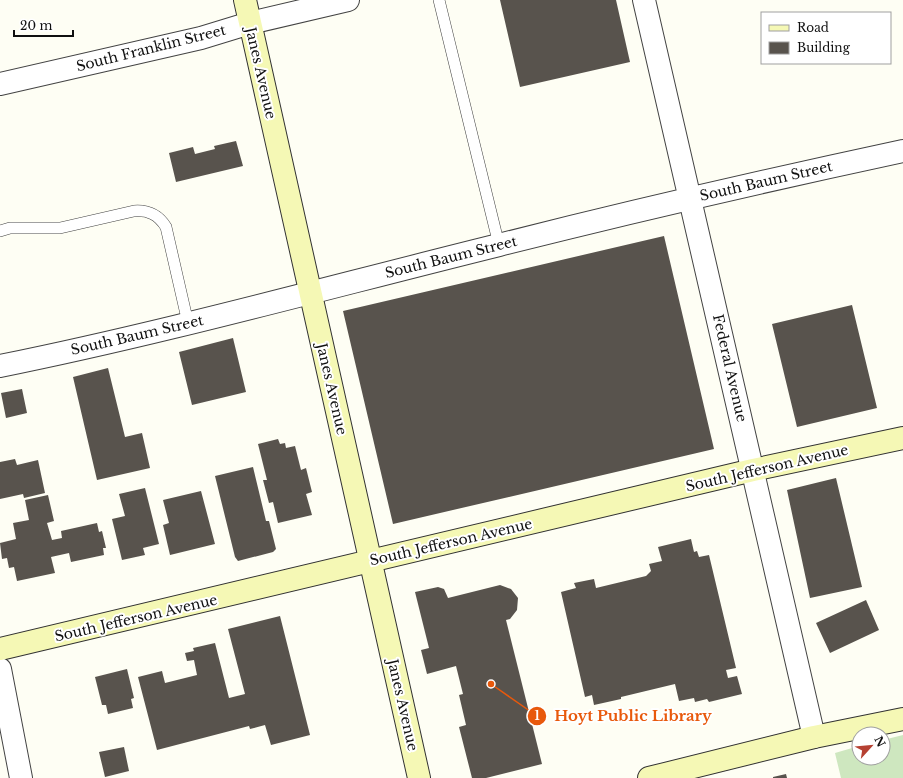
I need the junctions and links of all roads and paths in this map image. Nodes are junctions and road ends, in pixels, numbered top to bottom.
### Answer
1 (245, 0) edge
2 (348, 0) edge
3 (439, 0) edge
4 (644, 0) edge
5 (250, 23) junction
6 (0, 84) edge
7 (903, 151) edge
8 (690, 199) junction
9 (0, 231) edge
10 (499, 245) junction
11 (311, 294) junction
12 (188, 323) junction
13 (0, 366) edge
14 (903, 438) edge
15 (753, 470) junction
16 (371, 561) junction
17 (0, 649) edge
18 (0, 669) edge
19 (903, 719) edge
20 (814, 737) junction
21 (21, 778) edge
22 (419, 778) edge
23 (649, 778) edge

1 - 5 street, Janes Avenue
2 - 5 street, South Franklin Street
3 - 10 lane
4 - 8 street, Federal Avenue
5 - 6 street, South Franklin Street
5 - 11 street, Janes Avenue
7 - 8 street, South Baum Street
8 - 10 street, South Baum Street
8 - 15 street, Federal Avenue
9 - 12 lane
10 - 11 street, South Baum Street
11 - 12 street, South Baum Street
11 - 16 street, Janes Avenue
12 - 13 street, South Baum Street
14 - 15 street, South Jefferson Avenue
15 - 16 street, South Jefferson Avenue
15 - 20 street, Federal Avenue
16 - 17 street, South Jefferson Avenue
16 - 22 street, Janes Avenue
18 - 21 street
19 - 20 street
20 - 23 street

